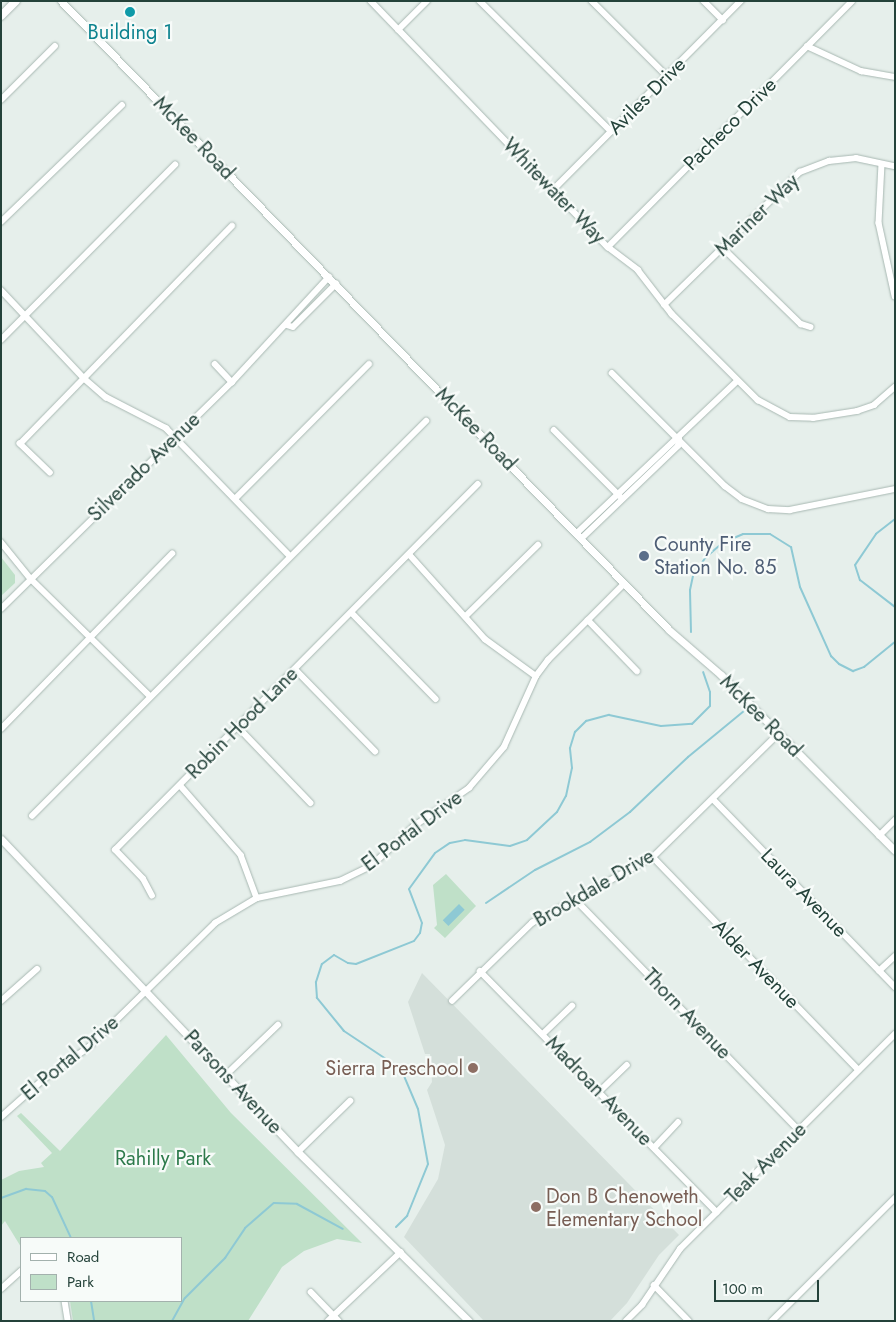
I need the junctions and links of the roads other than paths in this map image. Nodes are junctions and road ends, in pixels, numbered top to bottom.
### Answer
1 (16, 1) edge
2 (62, 1) edge
3 (371, 1) edge
4 (427, 1) edge
5 (480, 1) edge
6 (592, 1) edge
7 (704, 1) edge
8 (741, 1) edge
9 (852, 1) edge
10 (1, 16) edge
11 (723, 20) junction
12 (398, 30) junction
13 (55, 46) dead end
14 (808, 46) junction
15 (667, 76) junction
16 (895, 77) edge
17 (1, 100) edge
18 (122, 105) dead end
19 (611, 131) junction
20 (882, 164) junction
21 (175, 166) dead end
22 (895, 166) edge
23 (553, 190) junction
24 (1, 222) edge
25 (232, 226) dead end
26 (608, 247) junction
27 (723, 248) junction
28 (329, 277) junction
29 (336, 284) junction
30 (1, 290) edge
31 (895, 296) edge
32 (664, 305) junction
33 (26, 315) junction
34 (288, 326) junction
35 (811, 327) dead end
36 (1, 340) edge
37 (215, 364) dead end
38 (369, 364) dead end
39 (612, 373) dead end
40 (84, 379) junction
41 (738, 380) junction
42 (232, 382) junction
43 (895, 387) edge
44 (426, 421) dead end
45 (554, 430) dead end
46 (174, 436) junction
47 (679, 439) junction
48 (50, 473) dead end
49 (478, 484) dead end
50 (895, 489) edge
51 (617, 494) junction
52 (235, 499) junction
53 (623, 499) junction
54 (579, 537) junction
55 (1, 542) edge
56 (538, 545) dead end
57 (172, 554) dead end
58 (410, 554) junction
59 (290, 556) junction
60 (31, 579) junction
61 (624, 584) junction
62 (1, 609) edge
63 (352, 613) junction
64 (466, 616) junction
65 (588, 620) junction
66 (91, 640) junction
67 (295, 669) junction
68 (637, 670) dead end
69 (536, 676) junction
70 (150, 696) junction
71 (436, 699) dead end
72 (238, 727) junction
73 (1, 729) edge
74 (779, 733) junction
75 (375, 751) dead end
76 (180, 785) junction
77 (713, 799) junction
78 (311, 803) dead end
79 (32, 816) dead end
80 (895, 820) edge
81 (879, 836) junction
82 (1, 839) edge
83 (895, 852) edge
84 (653, 857) junction
85 (152, 896) dead end
86 (257, 898) junction
87 (574, 898) junction
88 (895, 956) edge
89 (36, 969) dead end
90 (480, 971) junction
91 (879, 971) junction
92 (895, 987) edge
93 (147, 989) junction
94 (1, 1001) edge
95 (452, 1001) dead end
96 (572, 1006) dead end
97 (278, 1025) dead end
98 (544, 1033) junction
99 (895, 1034) edge
100 (626, 1065) dead end
101 (859, 1070) junction
102 (226, 1075) junction
103 (600, 1092) junction
104 (350, 1101) dead end
105 (1, 1117) edge
106 (678, 1122) dead end
107 (799, 1130) junction
108 (654, 1148) junction
109 (298, 1152) junction
110 (895, 1198) edge
111 (717, 1212) junction
112 (401, 1252) junction
113 (20, 1272) edge
114 (654, 1285) junction
115 (1, 1289) edge
116 (311, 1292) dead end
117 (65, 1302) edge
118 (334, 1315) junction
119 (68, 1321) edge
120 (328, 1321) edge
121 (339, 1321) edge
122 (469, 1321) edge
123 (626, 1321) edge
124 (689, 1321) edge
125 (772, 1321) edge

1 - 10 main road
2 - 28 street, McKee Road
3 - 12 street, Whitewater Way
4 - 12 street
5 - 19 street
6 - 15 street
7 - 11 street
8 - 11 street, Aviles Drive
9 - 14 street, Pacheco Drive
11 - 15 street, Aviles Drive
12 - 23 street, Whitewater Way
13 - 17 street
14 - 16 street
14 - 26 street, Pacheco Drive
15 - 19 street, Aviles Drive
18 - 24 street
19 - 23 street, Aviles Drive
20 - 22 street, Mariner Way
20 - 27 street, Mariner Way
20 - 31 street
21 - 33 street
23 - 26 street, Whitewater Way
25 - 40 street
26 - 32 street, Whitewater Way
27 - 32 street, Mariner Way
27 - 35 street
28 - 29 street, McKee Road
28 - 34 street, Silverado Avenue
29 - 34 street, Silverado Avenue
29 - 54 street, McKee Road
30 - 33 street
32 - 41 street, Whitewater Way
33 - 36 street
33 - 40 street
34 - 42 street, Silverado Avenue
37 - 42 street
38 - 52 street
39 - 47 street
40 - 46 street
40 - 48 street
41 - 43 street, Whitewater Way
41 - 47 street
42 - 46 street, Silverado Avenue
44 - 59 street
45 - 51 street
46 - 52 street
46 - 60 street, Silverado Avenue
47 - 50 street
47 - 51 street
47 - 53 street
49 - 58 street, Robin Hood Lane
51 - 53 street
51 - 54 street
52 - 59 street
53 - 54 street
54 - 61 street, McKee Road
55 - 60 street
56 - 64 street
57 - 66 street
58 - 63 street, Robin Hood Lane
58 - 64 street
59 - 70 street
60 - 62 street, Silverado Avenue
60 - 66 street
61 - 65 street, El Portal Drive
61 - 74 street, McKee Road
63 - 67 street, Robin Hood Lane
63 - 71 street
64 - 69 street
65 - 68 street
65 - 69 street, El Portal Drive
66 - 70 street
66 - 73 street
67 - 72 street, Robin Hood Lane
67 - 75 street
69 - 86 street, El Portal Drive
70 - 79 street
72 - 76 street, Robin Hood Lane
72 - 78 street
74 - 77 street, Brookdale Drive
74 - 81 street, McKee Road
76 - 85 street, Robin Hood Lane
76 - 86 street
77 - 84 street, Brookdale Drive
77 - 91 street, Laura Avenue
80 - 81 street
81 - 83 street, McKee Road
82 - 93 street, Parsons Avenue
84 - 87 street, Brookdale Drive
84 - 101 street, Alder Avenue
86 - 93 street, El Portal Drive
87 - 90 street, Brookdale Drive
87 - 107 street, Thorn Avenue
88 - 91 street
89 - 94 street
90 - 95 street, Brookdale Drive
90 - 98 street, Madroan Avenue
91 - 92 street, Laura Avenue
93 - 102 street, Parsons Avenue
93 - 105 street, El Portal Drive
96 - 98 street
97 - 102 street
98 - 103 street, Madroan Avenue
99 - 101 street, Teak Avenue
100 - 103 street
101 - 107 street, Teak Avenue
102 - 109 street, Parsons Avenue
103 - 108 street, Madroan Avenue
104 - 109 street
106 - 108 street
107 - 111 street, Teak Avenue
108 - 111 street, Madroan Avenue
109 - 112 street, Parsons Avenue
110 - 125 street
111 - 114 street, Teak Avenue
112 - 118 street
112 - 122 street, Parsons Avenue
113 - 115 street
114 - 123 street, Teak Avenue
114 - 124 street
116 - 118 street
117 - 119 street
118 - 120 street
118 - 121 street

